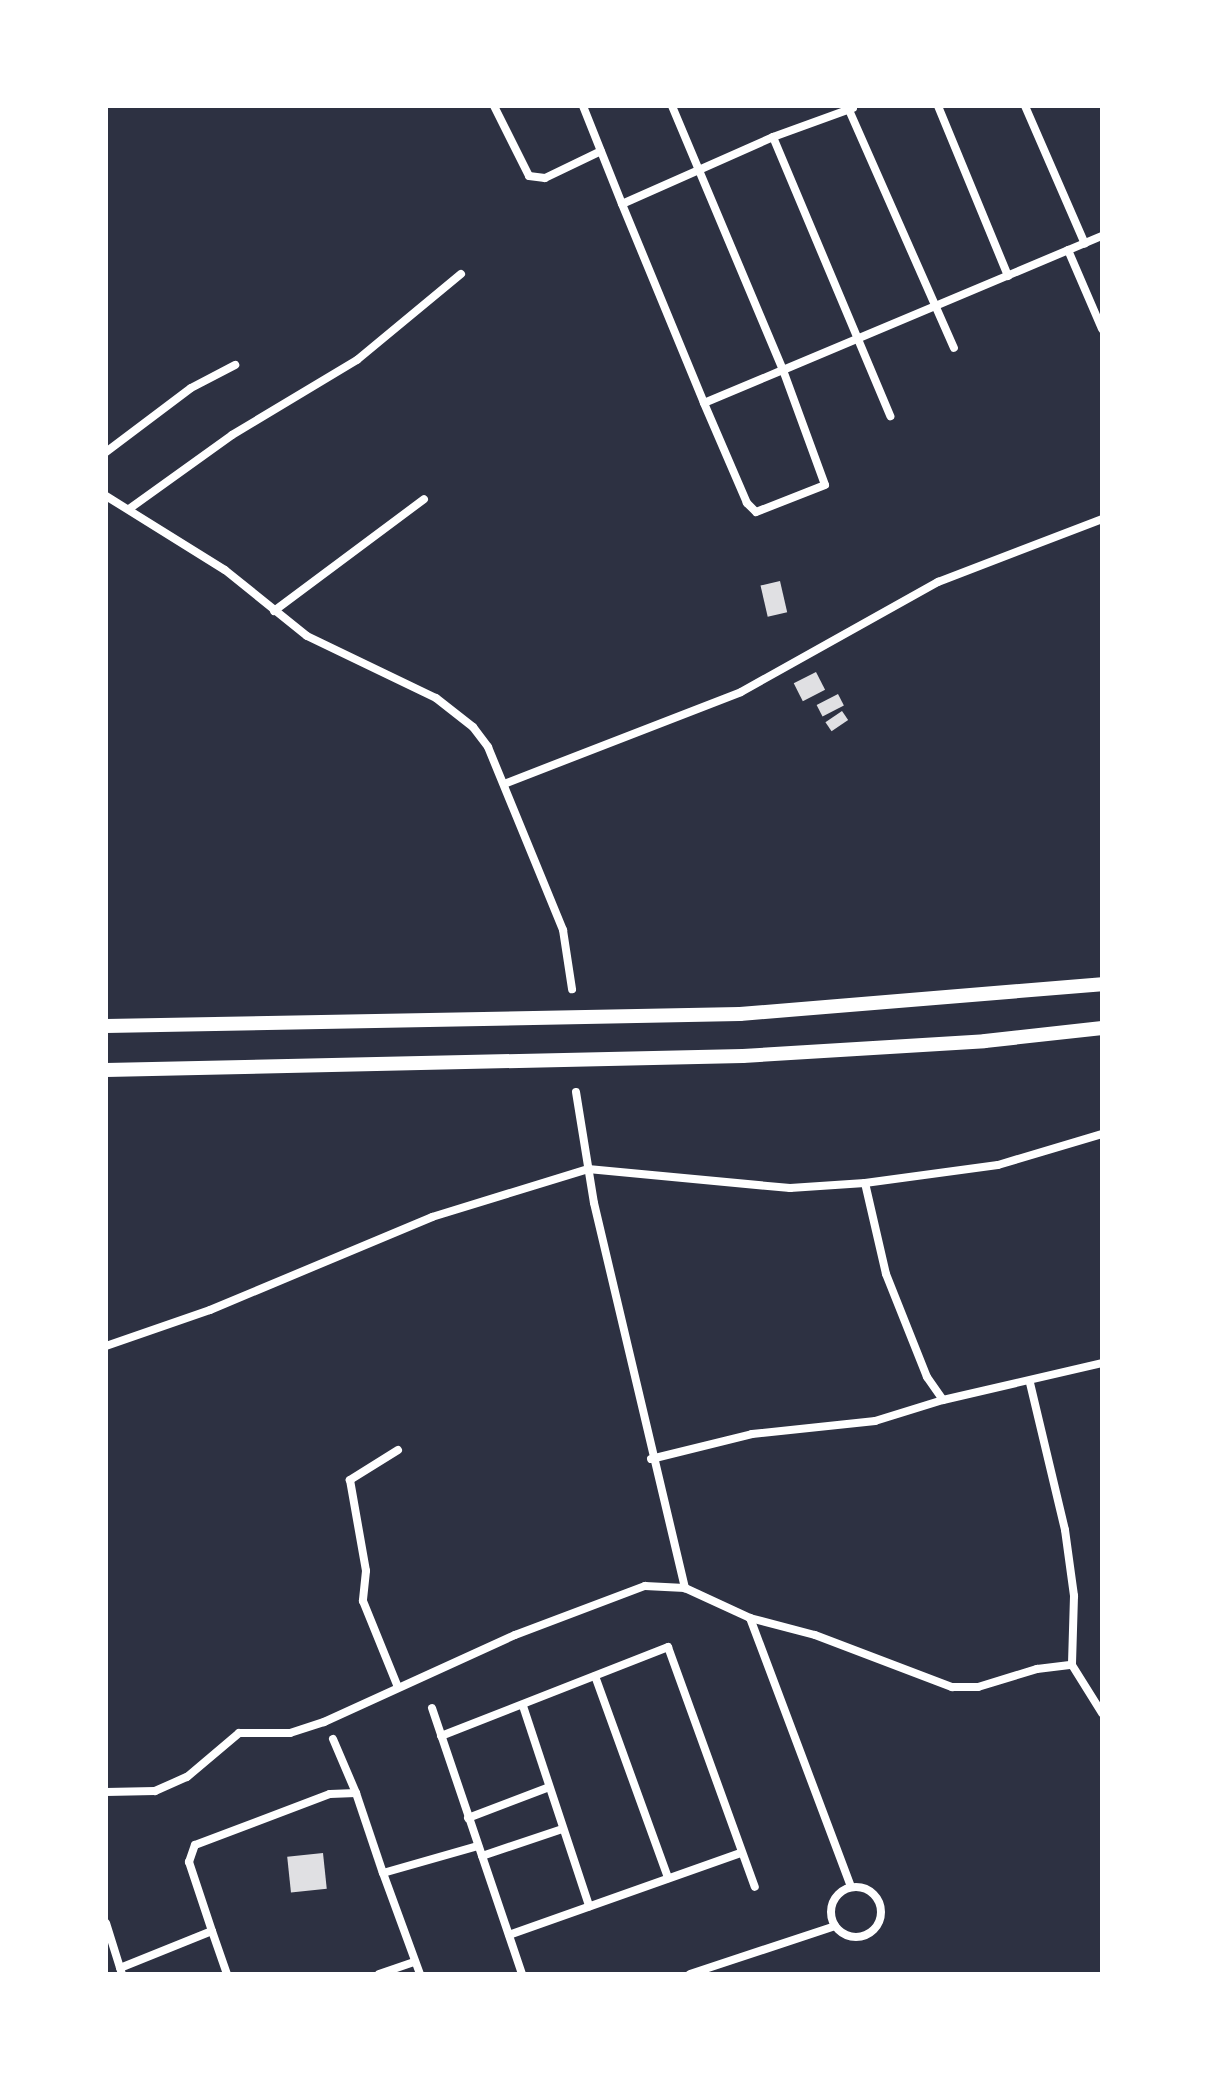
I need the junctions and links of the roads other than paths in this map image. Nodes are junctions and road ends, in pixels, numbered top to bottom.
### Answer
1 (494, 106) edge
2 (583, 106) edge
3 (672, 106) edge
4 (938, 106) edge
5 (1025, 106) edge
6 (853, 108) edge
7 (773, 137) junction
8 (601, 151) junction
9 (698, 171) junction
10 (622, 204) junction
11 (1102, 236) edge
12 (1085, 244) junction
13 (1068, 250) junction
14 (461, 274) dead end
15 (1008, 276) junction
16 (934, 307) junction
17 (1102, 329) edge
18 (859, 339) junction
19 (954, 348) dead end
20 (235, 365) dead end
21 (783, 370) junction
22 (704, 403) junction
23 (890, 416) dead end
24 (106, 452) edge
25 (106, 496) edge
26 (424, 499) dead end
27 (129, 509) junction
28 (1102, 519) edge
29 (274, 611) junction
30 (504, 784) junction
31 (1102, 984) edge
32 (572, 989) dead end
33 (106, 1026) edge
34 (1102, 1028) edge
35 (106, 1070) edge
36 (576, 1092) dead end
37 (1102, 1134) edge
38 (588, 1169) junction
39 (865, 1183) junction
40 (106, 1346) edge
41 (1102, 1363) edge
42 (1030, 1383) junction
43 (943, 1400) junction
44 (398, 1450) dead end
45 (651, 1459) junction
46 (685, 1588) junction
47 (750, 1618) junction
48 (1072, 1665) junction
49 (595, 1676) junction
50 (398, 1687) junction
51 (523, 1706) junction
52 (432, 1708) dead end
53 (1102, 1713) edge
54 (441, 1736) junction
55 (333, 1739) dead end
56 (547, 1788) junction
57 (106, 1792) edge
58 (356, 1793) junction
59 (468, 1818) junction
60 (562, 1829) junction
61 (478, 1846) junction
62 (741, 1853) junction
63 (482, 1856) junction
64 (383, 1873) junction
65 (668, 1878) junction
66 (755, 1887) dead end
67 (851, 1887) junction
68 (589, 1906) junction
69 (106, 1923) edge
70 (835, 1926) junction
71 (212, 1931) junction
72 (509, 1935) junction
73 (414, 1962) junction
74 (121, 1971) edge
75 (227, 1974) edge
76 (379, 1974) edge
77 (420, 1974) edge
78 (522, 1974) edge
79 (690, 1974) edge

1 - 8 street
2 - 8 street
3 - 9 street
4 - 15 street
5 - 12 street
6 - 7 street
6 - 16 street
7 - 9 street
7 - 18 street
8 - 10 street
9 - 10 street
9 - 21 street
10 - 22 street
11 - 12 street
12 - 13 street
13 - 15 street
13 - 17 street
14 - 27 street
15 - 16 street
16 - 18 street
16 - 19 street
18 - 21 street
18 - 23 street
20 - 24 street
21 - 22 street
21 - 22 street
25 - 27 street
26 - 29 street
27 - 29 street
28 - 30 street
29 - 30 street
30 - 32 street
31 - 33 highway
34 - 35 highway
36 - 38 street
37 - 39 street
38 - 39 street
38 - 40 street
38 - 45 street
39 - 43 street
41 - 42 street
42 - 43 street
42 - 48 street
43 - 45 street
44 - 50 street
45 - 46 street
46 - 47 street
46 - 50 street
47 - 48 street
47 - 67 street
48 - 53 street
49 - 51 street
49 - 62 street
49 - 65 street
50 - 57 street
51 - 54 street
51 - 56 street
52 - 54 street
54 - 59 street
55 - 58 street
56 - 59 street
56 - 60 street
58 - 64 street
58 - 71 street
59 - 61 street
60 - 63 street
60 - 68 street
61 - 63 street
61 - 64 street
62 - 65 street
62 - 66 street
63 - 72 street
64 - 73 street
65 - 68 street
67 - 70 street
67 - 70 street
68 - 72 street
69 - 74 street
70 - 79 street
71 - 74 street
71 - 75 street
72 - 78 street
73 - 76 street
73 - 77 street

